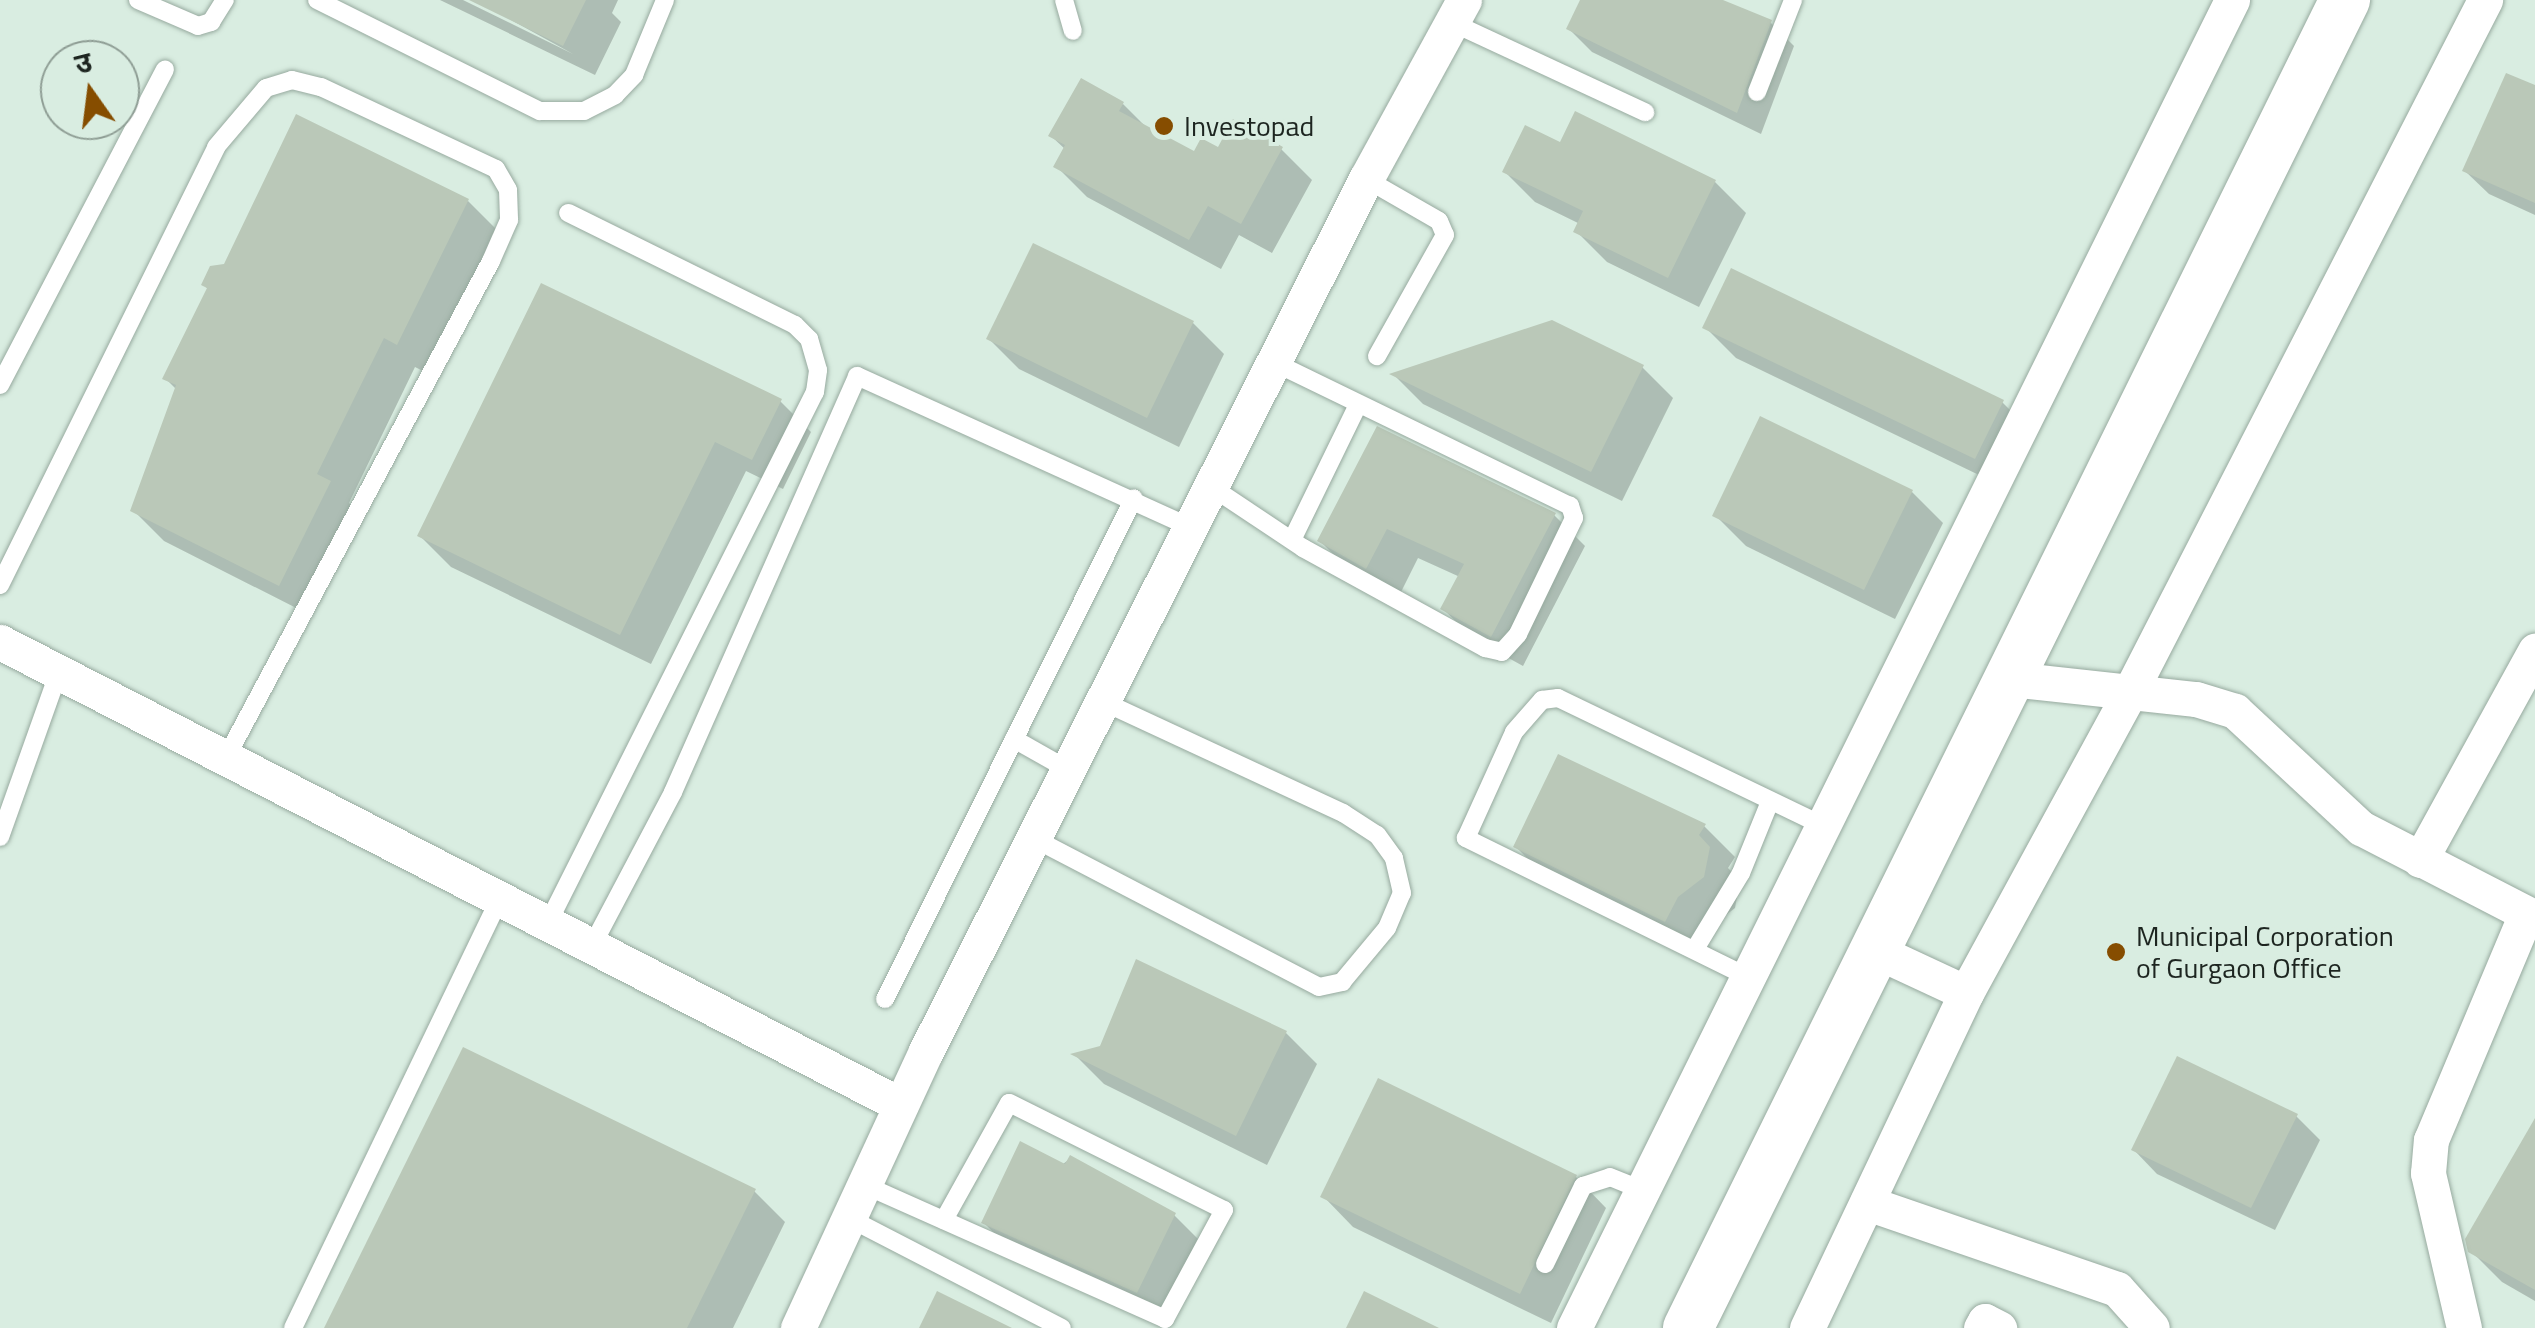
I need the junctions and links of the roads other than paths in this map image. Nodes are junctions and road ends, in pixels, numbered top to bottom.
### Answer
1 (138, 0) edge
2 (225, 0) edge
3 (317, 0) edge
4 (665, 0) edge
5 (1064, 0) edge
6 (1794, 0) edge
7 (2232, 0) edge
8 (2345, 0) edge
9 (2485, 0) edge
10 (1459, 12) edge
11 (1073, 31) dead end
12 (165, 70) dead end
13 (1757, 92) dead end
14 (1646, 112) dead end
15 (1366, 178) junction
16 (568, 212) dead end
17 (1376, 356) dead end
18 (1273, 362) junction
19 (0, 385) edge
20 (1357, 407) junction
21 (1210, 486) junction
22 (1134, 498) junction
23 (1190, 526) junction
24 (1292, 540) junction
25 (0, 585) edge
26 (0, 642) edge
27 (2535, 651) edge
28 (59, 671) junction
29 (2012, 679) junction
30 (2130, 692) junction
31 (1102, 701) junction
32 (1014, 740) junction
33 (228, 754) junction
34 (1067, 769) junction
35 (1769, 804) junction
36 (1827, 828) junction
37 (0, 837) edge
38 (1033, 838) junction
39 (2420, 860) junction
40 (501, 896) junction
41 (2530, 916) edge
42 (550, 921) junction
43 (593, 944) junction
44 (1695, 948) junction
45 (1876, 952) junction
46 (1750, 978) junction
47 (1966, 994) junction
48 (886, 998) dead end
49 (899, 1104) junction
50 (860, 1183) junction
51 (1643, 1190) junction
52 (1867, 1203) junction
53 (844, 1216) junction
54 (944, 1220) junction
55 (1545, 1264) dead end
56 (293, 1328) edge
57 (798, 1328) edge
58 (1062, 1328) edge
59 (1574, 1328) edge
60 (1688, 1328) edge
61 (1806, 1328) edge
62 (1981, 1328) edge
63 (1999, 1328) edge
64 (2152, 1328) edge
65 (2464, 1328) edge

1 - 2 lane
3 - 4 lane
5 - 11 lane
6 - 13 lane
7 - 36 street
8 - 29 street
9 - 30 street
10 - 14 lane
10 - 15 street
12 - 19 lane
15 - 17 lane
15 - 18 street
16 - 42 lane
18 - 20 lane
18 - 21 street
20 - 24 lane
20 - 24 lane
21 - 23 street
21 - 24 lane
22 - 23 lane
22 - 32 lane
22 - 43 lane
23 - 31 street
25 - 33 lane
26 - 28 street
27 - 39 street
28 - 33 street
28 - 37 lane
29 - 30 street
29 - 45 street
30 - 39 street
30 - 47 street
31 - 34 street
31 - 38 lane
32 - 34 lane
32 - 48 lane
33 - 40 street
34 - 38 street
35 - 36 lane
35 - 44 lane
35 - 44 lane
36 - 46 street
38 - 49 street
39 - 41 street
40 - 42 street
40 - 56 lane
41 - 65 street
42 - 43 street
43 - 49 street
44 - 46 lane
45 - 47 street
45 - 60 street
46 - 51 street
47 - 52 street
49 - 50 street
50 - 53 street
50 - 54 lane
51 - 55 lane
51 - 59 street
52 - 61 street
52 - 64 street
53 - 57 street
53 - 58 lane
54 - 54 lane
62 - 63 street

